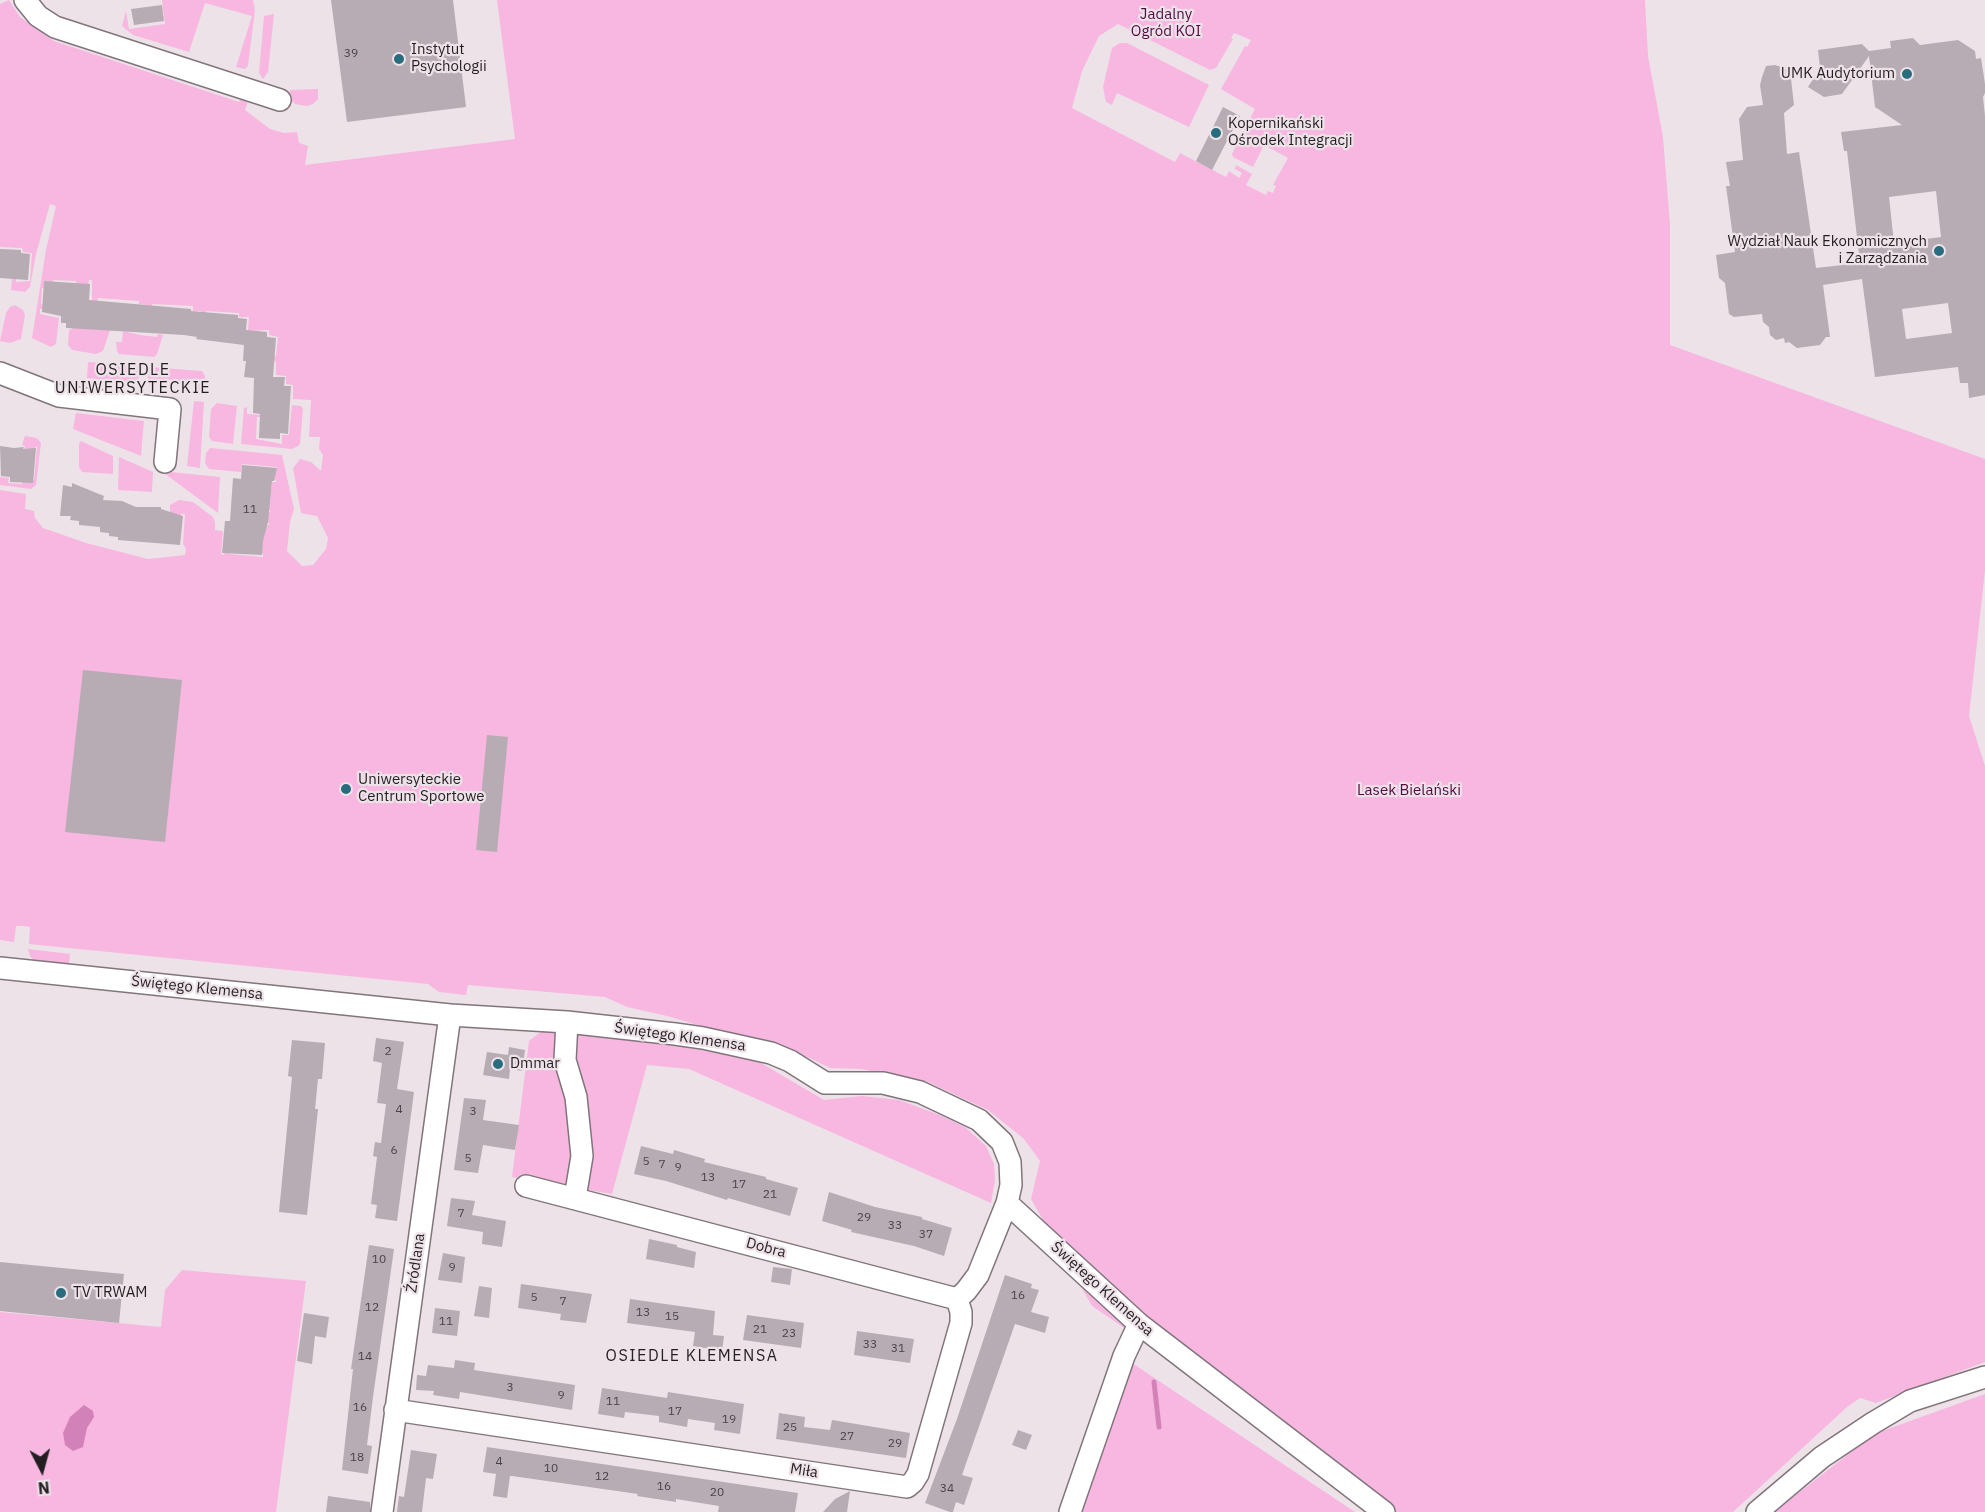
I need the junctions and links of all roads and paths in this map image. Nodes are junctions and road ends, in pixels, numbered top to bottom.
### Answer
1 (25, 0) edge
2 (280, 100) dead end
3 (0, 373) edge
4 (165, 462) dead end
5 (0, 968) edge
6 (450, 1015) junction
7 (567, 1023) junction
8 (526, 1186) dead end
9 (575, 1198) junction
10 (1007, 1203) junction
11 (957, 1299) junction
12 (1138, 1324) junction
13 (1985, 1377) edge
14 (396, 1410) junction
15 (382, 1512) edge
16 (1070, 1512) edge
17 (1384, 1512) edge
18 (1757, 1512) edge

1 - 2 street
3 - 4 street
5 - 6 street, Świętego Klemensa
6 - 7 street, Świętego Klemensa
6 - 14 street, Źródlana
7 - 9 street
7 - 10 street, Świętego Klemensa
8 - 9 street, Dobra
9 - 11 street, Dobra
10 - 11 street
10 - 12 street, Świętego Klemensa
11 - 14 street, Miła
12 - 16 street
12 - 17 street, Świętego Klemensa
13 - 18 street
14 - 15 street, Źródlana

